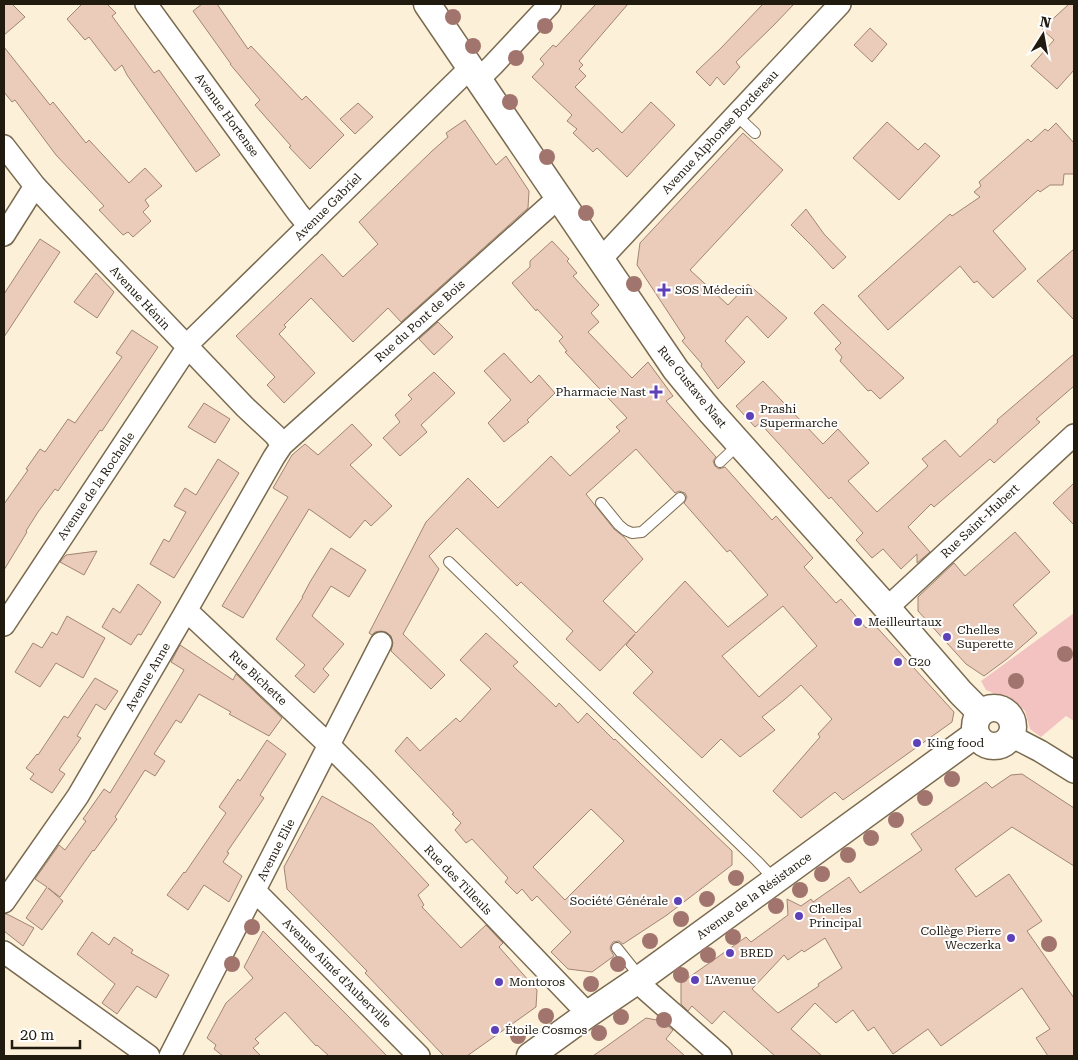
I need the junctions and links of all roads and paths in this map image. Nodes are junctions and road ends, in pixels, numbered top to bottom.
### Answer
1 (146, 4) edge
2 (427, 4) edge
3 (550, 4) edge
4 (840, 4) edge
5 (474, 74) junction
6 (736, 115) junction
7 (755, 133) dead end
8 (4, 146) edge
9 (35, 186) junction
10 (558, 198) junction
11 (309, 226) junction
12 (4, 235) edge
13 (601, 259) junction
14 (188, 347) junction
15 (1074, 435) edge
16 (740, 444) junction
17 (282, 445) junction
18 (720, 462) dead end
19 (680, 498) dead end
20 (601, 503) dead end
21 (449, 562) dead end
22 (887, 608) junction
23 (187, 610) junction
24 (4, 625) edge
25 (381, 643) dead end
26 (979, 723) junction
27 (1011, 736) joint
28 (329, 745) junction
29 (1074, 772) edge
30 (775, 880) junction
31 (255, 891) junction
32 (4, 902) edge
33 (617, 948) dead end
34 (4, 952) edge
35 (639, 979) junction
36 (588, 1014) junction
37 (149, 1056) edge
38 (170, 1056) edge
39 (419, 1056) edge
40 (530, 1056) edge
41 (721, 1056) edge

1 - 11 street, Avenue Hortense
2 - 5 street, Rue Gustave Nast
3 - 5 street, Avenue Gabriel
4 - 6 street, Avenue Alphonse Bordereau
5 - 10 street, Rue Gustave Nast
5 - 11 street, Avenue Gabriel
6 - 7 lane
6 - 13 street, Avenue Alphonse Bordereau
8 - 9 street, Avenue Hénin
9 - 12 street
9 - 14 street, Avenue Hénin
10 - 13 street, Rue Gustave Nast
10 - 17 street, Rue du Pont de Bois
11 - 14 street, Avenue Gabriel
13 - 16 street, Rue Gustave Nast
14 - 17 street, Avenue Hénin
14 - 24 street, Avenue de la Rochelle
15 - 22 street, Rue Saint-Hubert
16 - 18 lane
16 - 22 street, Rue Gustave Nast
17 - 23 street, Avenue Anne
19 - 20 lane
21 - 30 lane
22 - 26 street, Rue Gustave Nast
23 - 28 street, Rue Bichette
23 - 32 street, Avenue Anne
25 - 28 street, Avenue Elie
26 - 27 street, Rue Gustave Nast
26 - 30 street, Avenue de la Résistance
27 - 29 street
28 - 31 street, Avenue Elie
28 - 36 street, Rue des Tilleuls
30 - 35 street, Avenue de la Résistance
31 - 38 street, Avenue Elie
31 - 39 street, Avenue Aimé d'Auberville
33 - 35 lane
34 - 37 street
35 - 36 street, Avenue de la Résistance
35 - 41 street
36 - 40 street, Avenue de la Résistance

